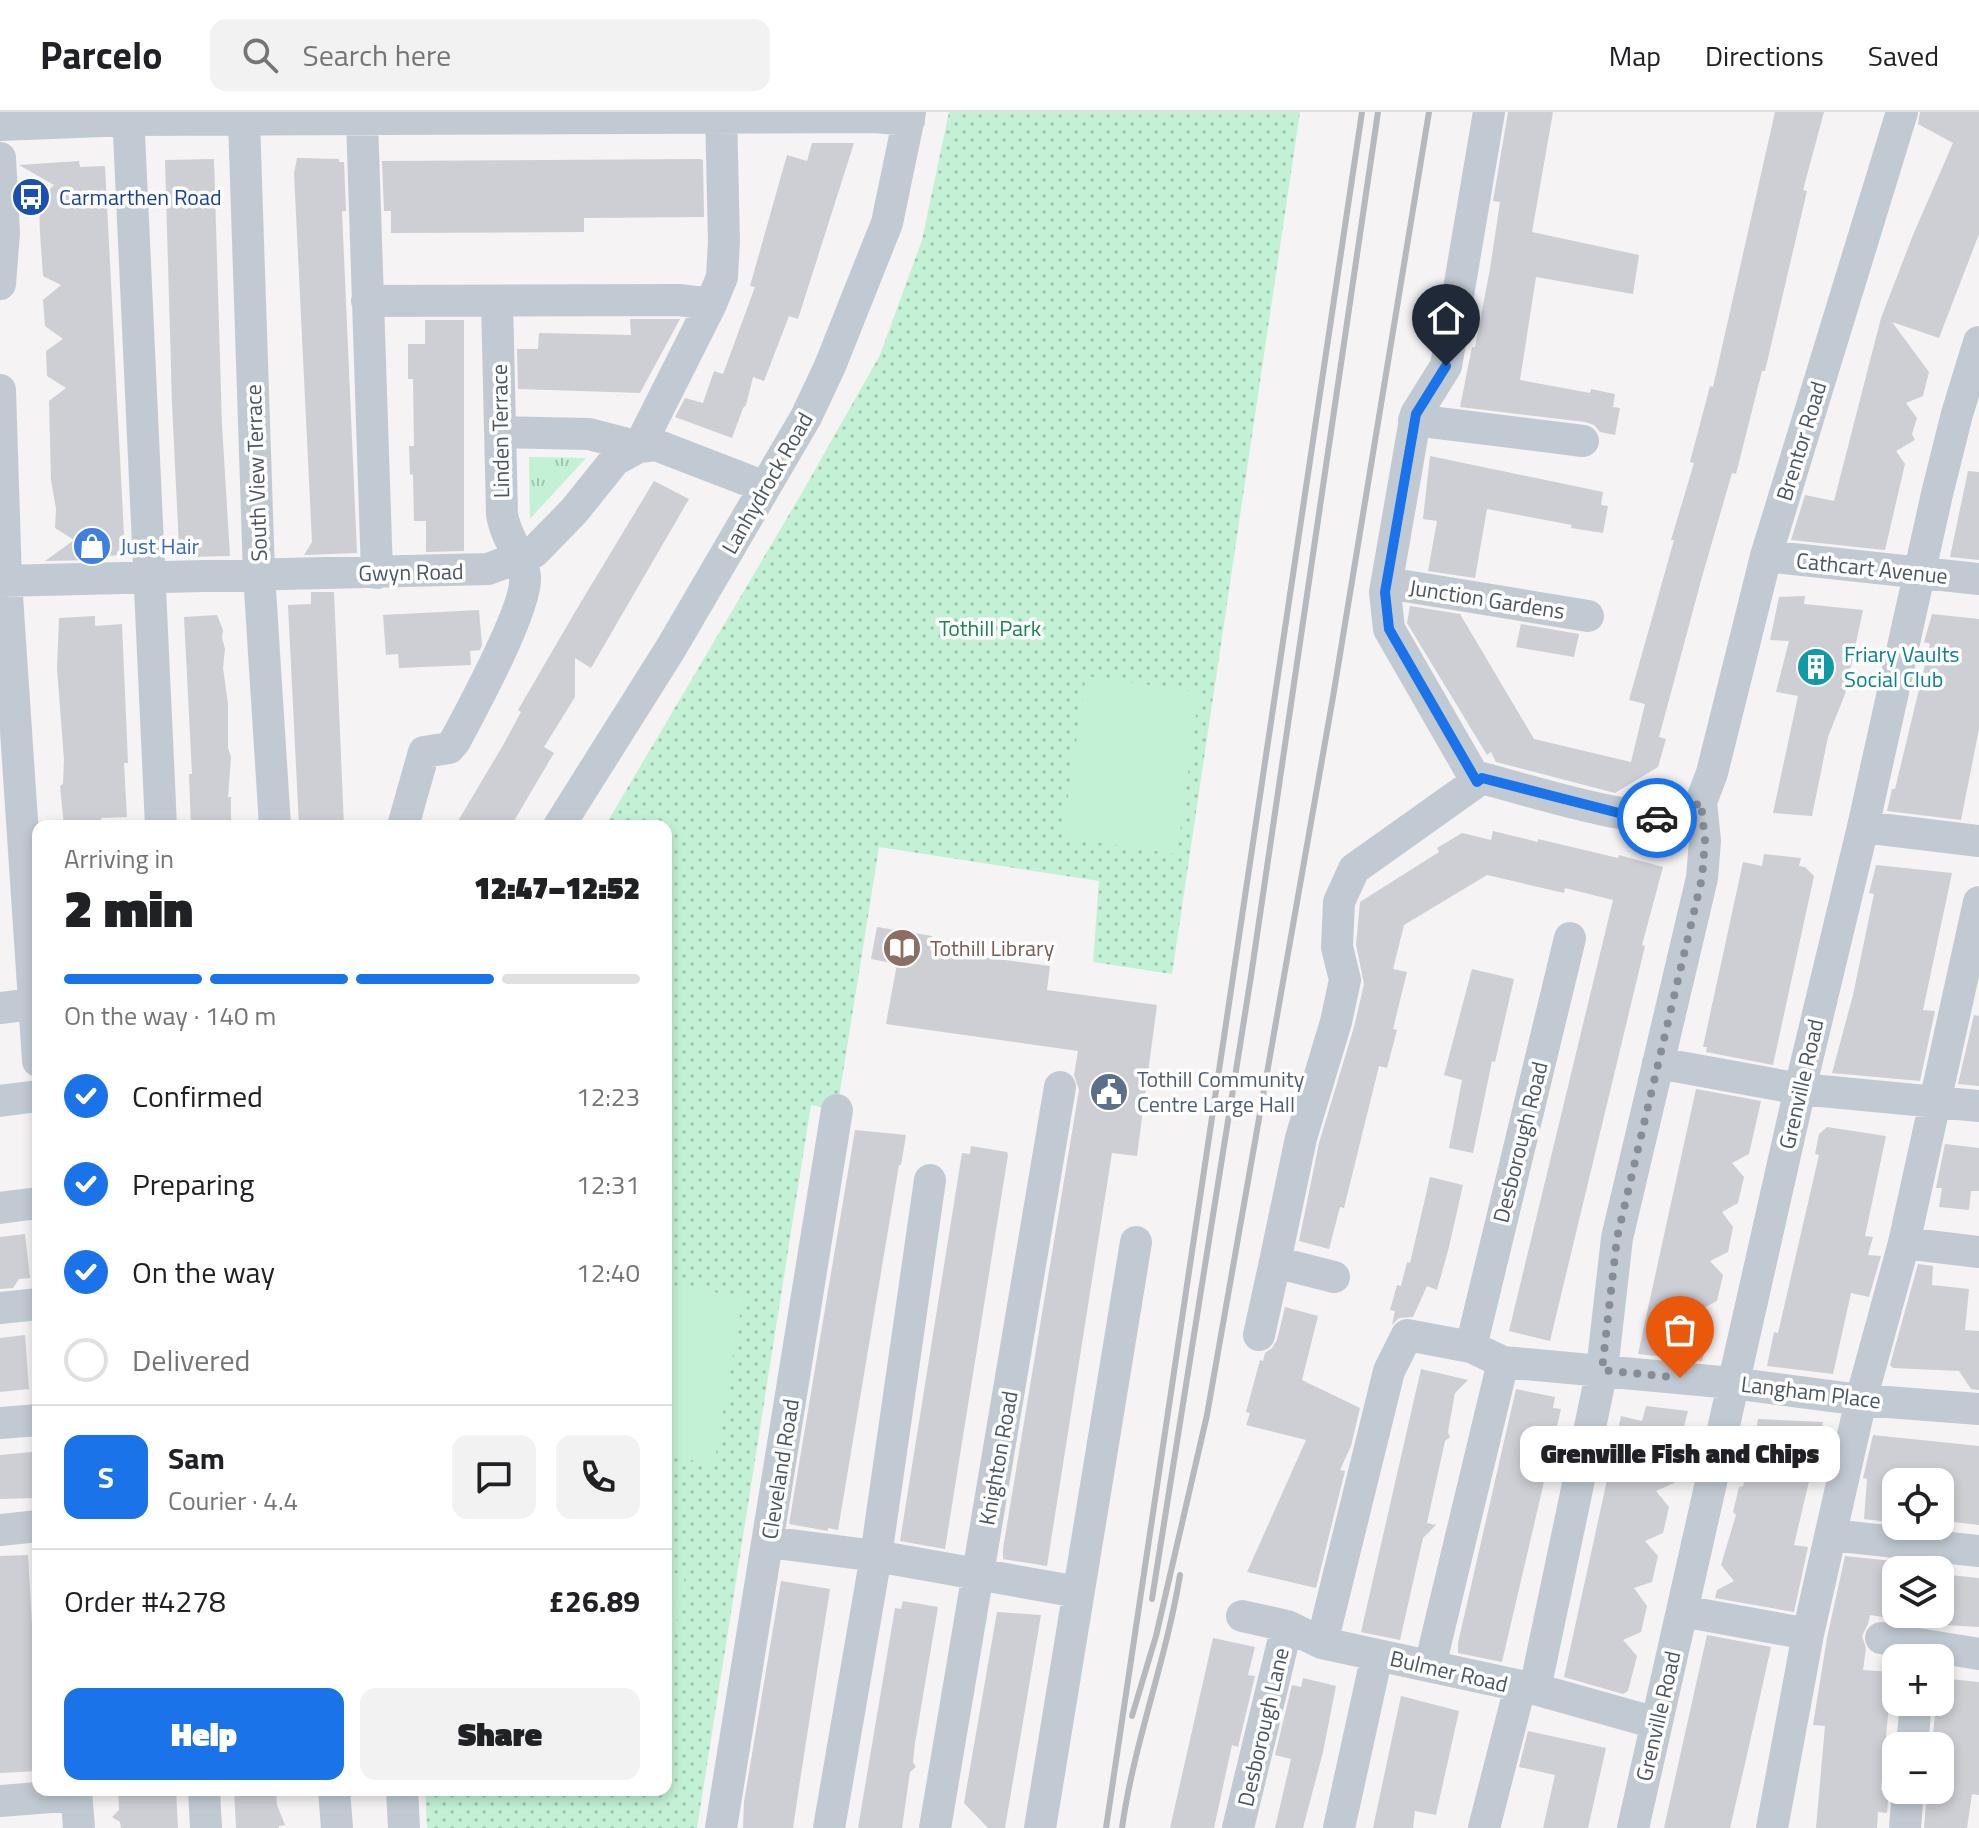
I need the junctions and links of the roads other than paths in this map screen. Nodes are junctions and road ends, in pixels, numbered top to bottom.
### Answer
1 (1489, 112) edge
2 (1902, 112) edge
3 (721, 115) edge
4 (128, 116) edge
5 (909, 116) edge
6 (244, 120) junction
7 (362, 120) junction
8 (0, 125) edge
9 (0, 158) edge
10 (0, 284) edge
11 (367, 301) junction
12 (497, 301) junction
13 (711, 304) junction
14 (1979, 342) edge
15 (0, 390) edge
16 (1414, 420) junction
17 (500, 432) junction
18 (1583, 441) dead end
19 (639, 447) junction
20 (765, 487) junction
21 (1766, 556) junction
22 (518, 558) junction
23 (377, 573) junction
24 (1920, 573) junction
25 (259, 574) junction
26 (148, 578) junction
27 (1979, 579) edge
28 (3, 581) edge
29 (1387, 583) junction
30 (1588, 616) dead end
31 (1477, 782) junction
32 (1706, 788) junction
33 (11, 795) edge
34 (161, 820) edge
35 (275, 820) edge
36 (405, 820) edge
37 (563, 820) edge
38 (1863, 827) junction
39 (1979, 841) edge
40 (13, 894) edge
41 (1979, 902) edge
42 (1570, 938) dead end
43 (1971, 978) edge
44 (32, 998) edge
45 (32, 1004) edge
46 (0, 1008) edge
47 (1658, 1063) junction
48 (1060, 1087) dead end
49 (1800, 1089) junction
50 (32, 1097) edge
51 (0, 1101) edge
52 (1934, 1102) junction
53 (1979, 1106) edge
54 (837, 1110) dead end
55 (930, 1180) dead end
56 (32, 1204) edge
57 (0, 1208) edge
58 (1136, 1242) dead end
59 (1904, 1243) junction
60 (1979, 1252) edge
61 (1275, 1262) junction
62 (1334, 1277) dead end
63 (32, 1305) edge
64 (0, 1308) edge
65 (1259, 1335) dead end
66 (1471, 1347) junction
67 (1503, 1362) junction
68 (1602, 1370) junction
69 (1732, 1383) junction
70 (1861, 1400) junction
71 (1979, 1409) edge
72 (32, 1420) edge
73 (0, 1423) edge
74 (32, 1527) edge
75 (0, 1530) edge
76 (1831, 1535) junction
77 (768, 1542) junction
78 (1979, 1551) edge
79 (876, 1556) junction
80 (978, 1574) junction
81 (1078, 1592) junction
82 (1682, 1611) junction
83 (1242, 1616) dead end
84 (1287, 1626) junction
85 (1808, 1634) junction
86 (1881, 1638) dead end
87 (1322, 1643) junction
88 (1898, 1644) edge
89 (1954, 1653) edge
90 (1979, 1654) edge
91 (1377, 1655) junction
92 (1430, 1666) junction
93 (1527, 1688) junction
94 (1656, 1723) junction
95 (42, 1796) edge
96 (76, 1796) edge
97 (204, 1796) edge
98 (334, 1796) edge
99 (402, 1796) edge
100 (0, 1801) edge
101 (1907, 1804) edge
102 (79, 1828) edge
103 (206, 1828) edge
104 (337, 1828) edge
105 (404, 1828) edge
106 (721, 1828) edge
107 (829, 1828) edge
108 (935, 1828) edge
109 (1040, 1828) edge
110 (1238, 1828) edge
111 (1339, 1828) edge
112 (1484, 1828) edge
113 (1633, 1828) edge
114 (1772, 1828) edge
115 (1905, 1828) edge

1 - 16 street, Junction Gardens
2 - 21 street, Brentor Road
3 - 5 street
3 - 7 street
3 - 13 street
4 - 6 street
4 - 8 street
4 - 26 street
5 - 20 street, Lanhydrock Road
6 - 7 street
6 - 25 street, South View Terrace
7 - 11 street
9 - 10 street
11 - 12 street
11 - 23 street
12 - 13 street
12 - 17 street, Linden Terrace
13 - 19 street
14 - 24 street, Grenville Road
15 - 28 street
16 - 18 street
16 - 29 street, Junction Gardens
17 - 19 street
17 - 22 street, Linden Terrace
19 - 20 street
19 - 22 street, Gwyn Road
20 - 37 street, Lanhydrock Road
21 - 24 street, Cathcart Avenue
21 - 32 street, Brentor Road
22 - 23 street, Gwyn Road
22 - 36 street, Linden Terrace
23 - 25 street, Gwyn Road
24 - 27 street, Cathcart Avenue
24 - 38 street, Grenville Road
25 - 26 street, Gwyn Road
25 - 35 street, South View Terrace
26 - 28 street, Gwyn Road
26 - 34 street
28 - 33 street
29 - 30 street, Junction Gardens
29 - 31 street, Junction Gardens
31 - 32 street
31 - 61 street
32 - 47 street, Brentor Road
33 - 40 street
38 - 39 street
38 - 49 street, Grenville Road
40 - 44 street
41 - 43 street
42 - 66 street, Desborough Road
43 - 52 street
45 - 46 street
47 - 49 street
47 - 68 street, Brentor Road
48 - 80 street, Knighton Road
49 - 52 street
49 - 69 street, Grenville Road
50 - 51 street
52 - 53 street
52 - 59 street
54 - 77 street, Cleveland Road
55 - 79 street
56 - 57 street
58 - 81 street
59 - 60 street
59 - 70 street
61 - 62 street
61 - 65 street
63 - 64 street
66 - 67 street, Langham Place
66 - 87 street, Langham Place
67 - 68 street, Langham Place
67 - 92 street
68 - 69 street, Langham Place
68 - 93 street, Brentor Road
69 - 70 street, Langham Place
69 - 82 street, Grenville Road
70 - 71 street, Langham Place
70 - 76 street
72 - 73 street
74 - 75 street
76 - 78 street
76 - 85 street
77 - 79 street
77 - 106 street, Cleveland Road
79 - 80 street
79 - 107 street
80 - 81 street
80 - 108 street, Knighton Road
81 - 109 street
82 - 85 street
82 - 94 street, Grenville Road
83 - 84 street, Bulmer Road
84 - 87 street, Bulmer Road
84 - 110 street, Desborough Lane
85 - 114 street
86 - 88 street
87 - 91 street, Bulmer Road
89 - 90 street
91 - 92 street, Bulmer Road
91 - 111 street
92 - 93 street, Bulmer Road
93 - 94 street, Bulmer Road
93 - 112 street, Brentor Road
94 - 113 street, Grenville Road
95 - 100 street
96 - 102 street
97 - 103 street
98 - 104 street
99 - 105 street
101 - 115 street

